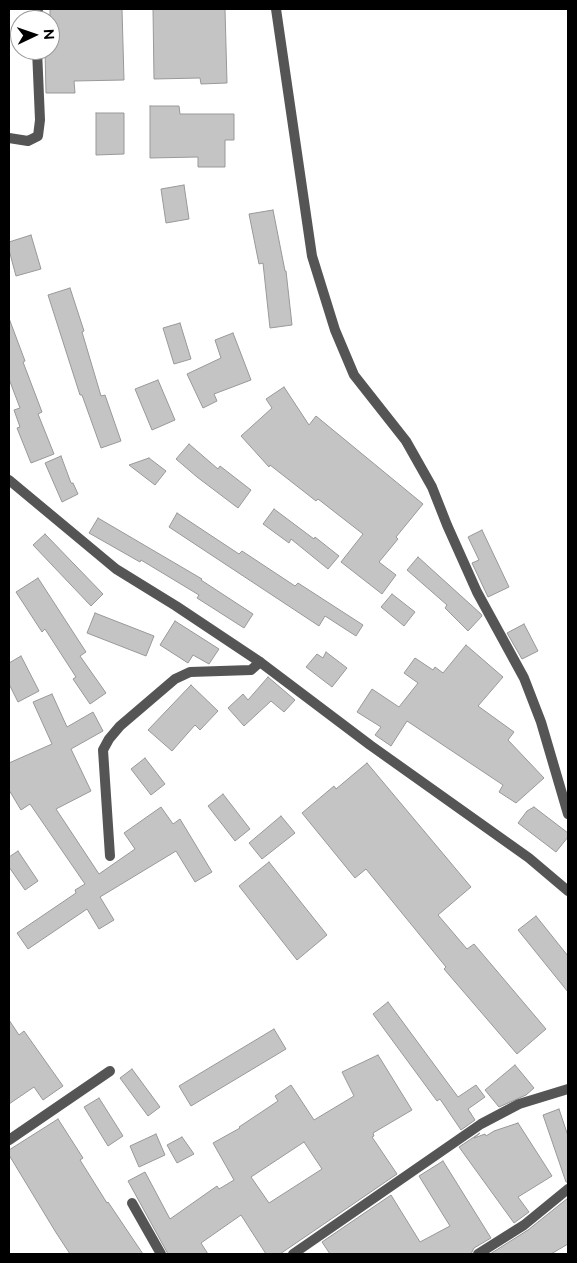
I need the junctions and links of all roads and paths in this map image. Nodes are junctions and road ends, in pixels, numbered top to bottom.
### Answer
1 (276, 9) edge
2 (37, 60) edge
3 (9, 138) edge
4 (9, 480) edge
5 (260, 662) junction
6 (568, 814) edge
7 (110, 856) dead end
8 (568, 892) edge
9 (110, 1071) dead end
10 (568, 1089) edge
11 (9, 1140) edge
12 (568, 1189) edge
13 (132, 1203) dead end
14 (161, 1254) edge
15 (293, 1254) edge
16 (478, 1254) edge

1 - 6 street
2 - 3 street
4 - 5 street
5 - 7 street
5 - 8 street
9 - 11 street
10 - 15 street
12 - 16 street
13 - 14 street

